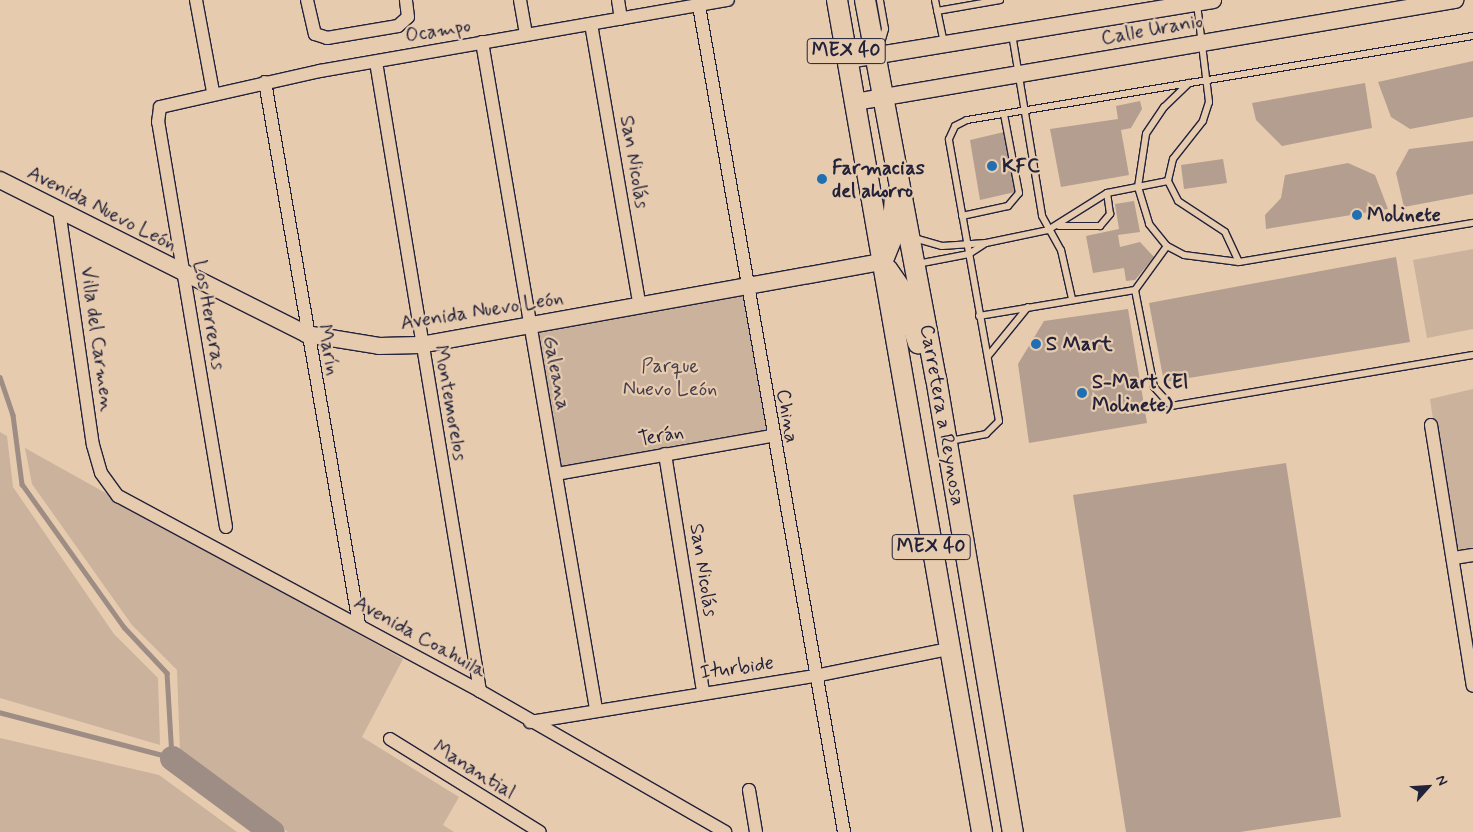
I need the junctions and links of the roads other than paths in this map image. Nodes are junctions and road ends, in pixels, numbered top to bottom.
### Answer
1 (196, 0) edge
2 (307, 0) edge
3 (406, 0) edge
4 (520, 0) edge
5 (618, 0) edge
6 (728, 0) edge
7 (837, 0) edge
8 (865, 0) edge
9 (880, 0) edge
10 (935, 0) edge
11 (1000, 0) edge
12 (1455, 0) edge
13 (1202, 1) edge
14 (699, 6) junction
15 (937, 11) junction
16 (621, 19) junction
17 (592, 24) junction
18 (1012, 33) junction
19 (526, 34) junction
20 (1473, 36) edge
21 (482, 42) junction
22 (1202, 43) junction
23 (944, 45) junction
24 (875, 57) junction
25 (848, 60) junction
26 (376, 62) junction
27 (1020, 74) junction
28 (1207, 79) junction
29 (265, 82) junction
30 (1190, 82) junction
31 (213, 92) junction
32 (883, 97) junction
33 (855, 102) junction
34 (158, 110) joint
35 (1026, 110) junction
36 (1004, 114) junction
37 (896, 169) junction
38 (0, 180) edge
39 (1168, 181) junction
40 (1138, 187) junction
41 (1107, 193) junction
42 (59, 210) junction
43 (962, 216) junction
44 (1473, 223) edge
45 (1059, 226) junction
46 (1048, 230) junction
47 (911, 236) junction
48 (967, 241) junction
49 (986, 243) junction
50 (1167, 246) junction
51 (969, 254) junction
52 (882, 262) junction
53 (1239, 262) junction
54 (916, 264) junction
55 (183, 274) junction
56 (747, 286) junction
57 (1135, 290) junction
58 (1072, 299) junction
59 (640, 307) junction
60 (1028, 307) junction
61 (979, 316) junction
62 (528, 327) junction
63 (306, 334) junction
64 (420, 345) junction
65 (1473, 355) edge
66 (988, 356) junction
67 (936, 378) junction
68 (1431, 425) dead end
69 (772, 436) junction
70 (947, 442) junction
71 (665, 454) junction
72 (101, 473) joint
73 (556, 474) junction
74 (226, 527) dead end
75 (1473, 555) edge
76 (1454, 558) junction
77 (359, 624) junction
78 (948, 649) junction
79 (815, 676) junction
80 (1473, 686) edge
81 (480, 690) junction
82 (703, 692) junction
83 (596, 709) junction
84 (530, 722) junction
85 (390, 739) dead end
86 (749, 790) dead end
87 (540, 832) edge
88 (725, 832) edge
89 (756, 832) edge
90 (844, 832) edge
91 (982, 832) edge
92 (1013, 832) edge

1 - 31 street
2 - 3 street
4 - 19 street
5 - 16 street
6 - 14 street, Ocampo
7 - 25 main road, Carretera a Reynosa / MEX 40
8 - 24 main road, Carretera a Reynosa / MEX 40
9 - 24 lane
10 - 15 lane
11 - 15 lane
12 - 22 street, Calle Uranio
13 - 18 street, Calle Uranio
13 - 22 lane
14 - 16 street, Ocampo
14 - 56 street, China
15 - 23 lane
16 - 17 street, Ocampo
17 - 19 street, Ocampo
17 - 59 street, San Nicolás
18 - 23 street, Calle Uranio
18 - 27 lane
19 - 21 street, Ocampo
20 - 28 lane
21 - 26 street, Ocampo
21 - 62 street, Galeana
22 - 27 street, Calle Uranio
22 - 28 lane
23 - 24 street, Calle Uranio
24 - 25 street, Calle Uranio
24 - 32 main road, Carretera a Reynosa / MEX 40
25 - 33 main road, Carretera a Reynosa / MEX 40
26 - 29 street, Ocampo
26 - 64 street, Montemorelos
27 - 32 street, Calle Uranio
27 - 35 lane
28 - 30 lane
28 - 39 lane
29 - 31 street, Ocampo
29 - 63 street, Marín
30 - 35 lane
30 - 40 lane
31 - 34 street, Ocampo
32 - 33 street, Calle Uranio
32 - 37 main road, Carretera a Reynosa / MEX 40
33 - 52 main road, Carretera a Reynosa / MEX 40
34 - 55 street, Los Herreras
35 - 36 lane
35 - 46 lane
36 - 43 lane
36 - 43 lane
37 - 47 main road, Carretera a Reynosa / MEX 40
37 - 52 main road
38 - 42 street, Avenida Nuevo León
39 - 40 lane
39 - 53 lane
40 - 41 lane
40 - 50 lane
41 - 45 lane
41 - 45 lane
42 - 55 street, Avenida Nuevo León
42 - 72 street, Villa del Carmen
43 - 48 lane
44 - 53 lane
45 - 46 lane
46 - 49 lane
46 - 58 lane
47 - 48 lane
47 - 54 main road, Carretera a Reynosa / MEX 40
48 - 49 lane
48 - 51 lane
49 - 51 lane
50 - 53 lane
50 - 57 lane
51 - 54 lane
51 - 61 lane
52 - 56 street, Avenida Nuevo León
52 - 67 main road
52 - 78 main road, Carretera a Reynosa / MEX 40
54 - 67 main road, Carretera a Reynosa / MEX 40
55 - 63 street, Avenida Nuevo León
55 - 74 street, Los Herreras
56 - 59 street, Avenida Nuevo León
56 - 69 street, China
57 - 58 lane
57 - 65 lane
58 - 60 lane
59 - 62 street, Avenida Nuevo León
60 - 61 lane
60 - 66 lane
61 - 66 lane
62 - 64 street, Avenida Nuevo León
62 - 73 street, Galeana
63 - 64 street, Avenida Nuevo León
63 - 77 street, Marín
64 - 81 street, Montemorelos
66 - 70 lane
67 - 70 main road, Carretera a Reynosa / MEX 40
68 - 76 street
69 - 71 street, Terán
69 - 79 street, China
70 - 92 main road, Carretera a Reynosa / MEX 40
71 - 73 street, Terán
71 - 82 street, San Nicolás
72 - 77 street, Avenida Coahuila
73 - 83 street, Galeana
75 - 76 street
76 - 80 street
77 - 81 street, Avenida Coahuila
78 - 79 street, Iturbide
78 - 91 main road, Carretera a Reynosa / MEX 40
79 - 82 street, Iturbide
79 - 90 street, China
81 - 84 street, Avenida Coahuila
82 - 83 street, Iturbide
83 - 84 street, Iturbide
84 - 88 street, Avenida Coahuila
85 - 87 street, Manantial
86 - 89 street

